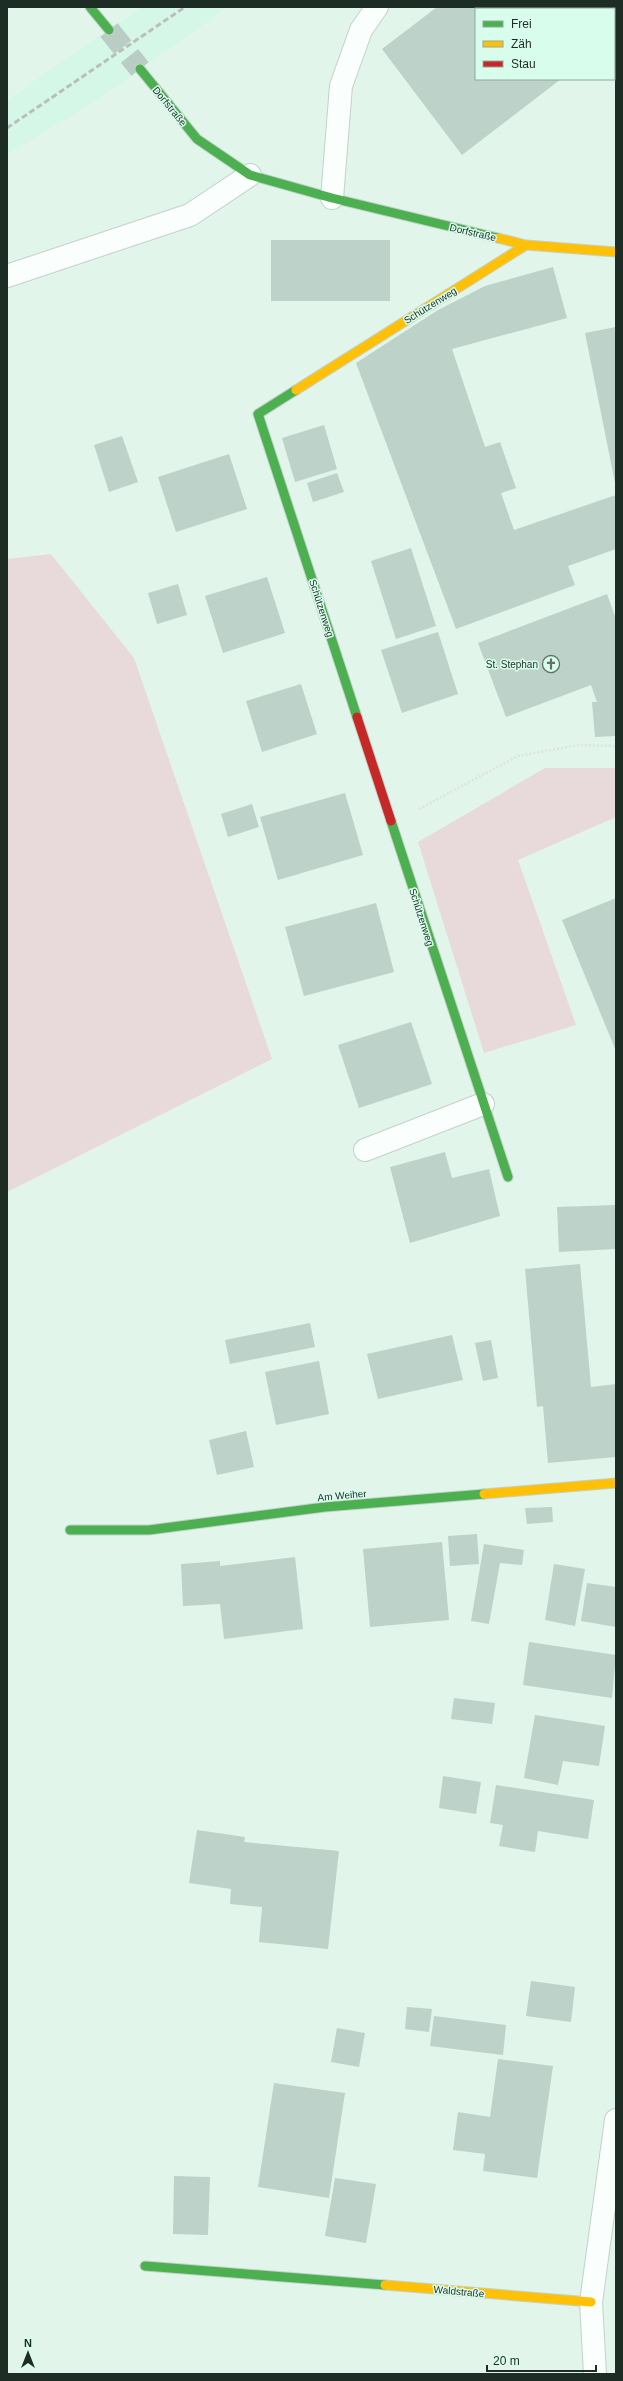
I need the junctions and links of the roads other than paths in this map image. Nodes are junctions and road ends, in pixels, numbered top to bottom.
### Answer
1 (90, 7) edge
2 (377, 7) edge
3 (109, 30) tunnel mouth
4 (140, 69) tunnel mouth
5 (250, 175) junction
6 (332, 198) junction
7 (526, 245) junction
8 (616, 252) edge
9 (7, 276) edge
10 (483, 1104) junction
11 (366, 1150) dead end
12 (508, 1177) dead end
13 (616, 1483) edge
14 (70, 1530) dead end
15 (616, 2120) edge
16 (145, 2266) dead end
17 (591, 2302) junction
18 (595, 2374) edge

1 - 3 street
2 - 6 street
4 - 5 street, Dorfstraße
5 - 6 street, Dorfstraße
5 - 9 street
6 - 7 street, Dorfstraße
7 - 8 street, Dorfstraße
7 - 10 street, Schützenweg
10 - 11 street
10 - 12 street, Schützenweg
13 - 14 street, Am Weiher
15 - 17 street
16 - 17 street, Waldstraße
17 - 18 street

